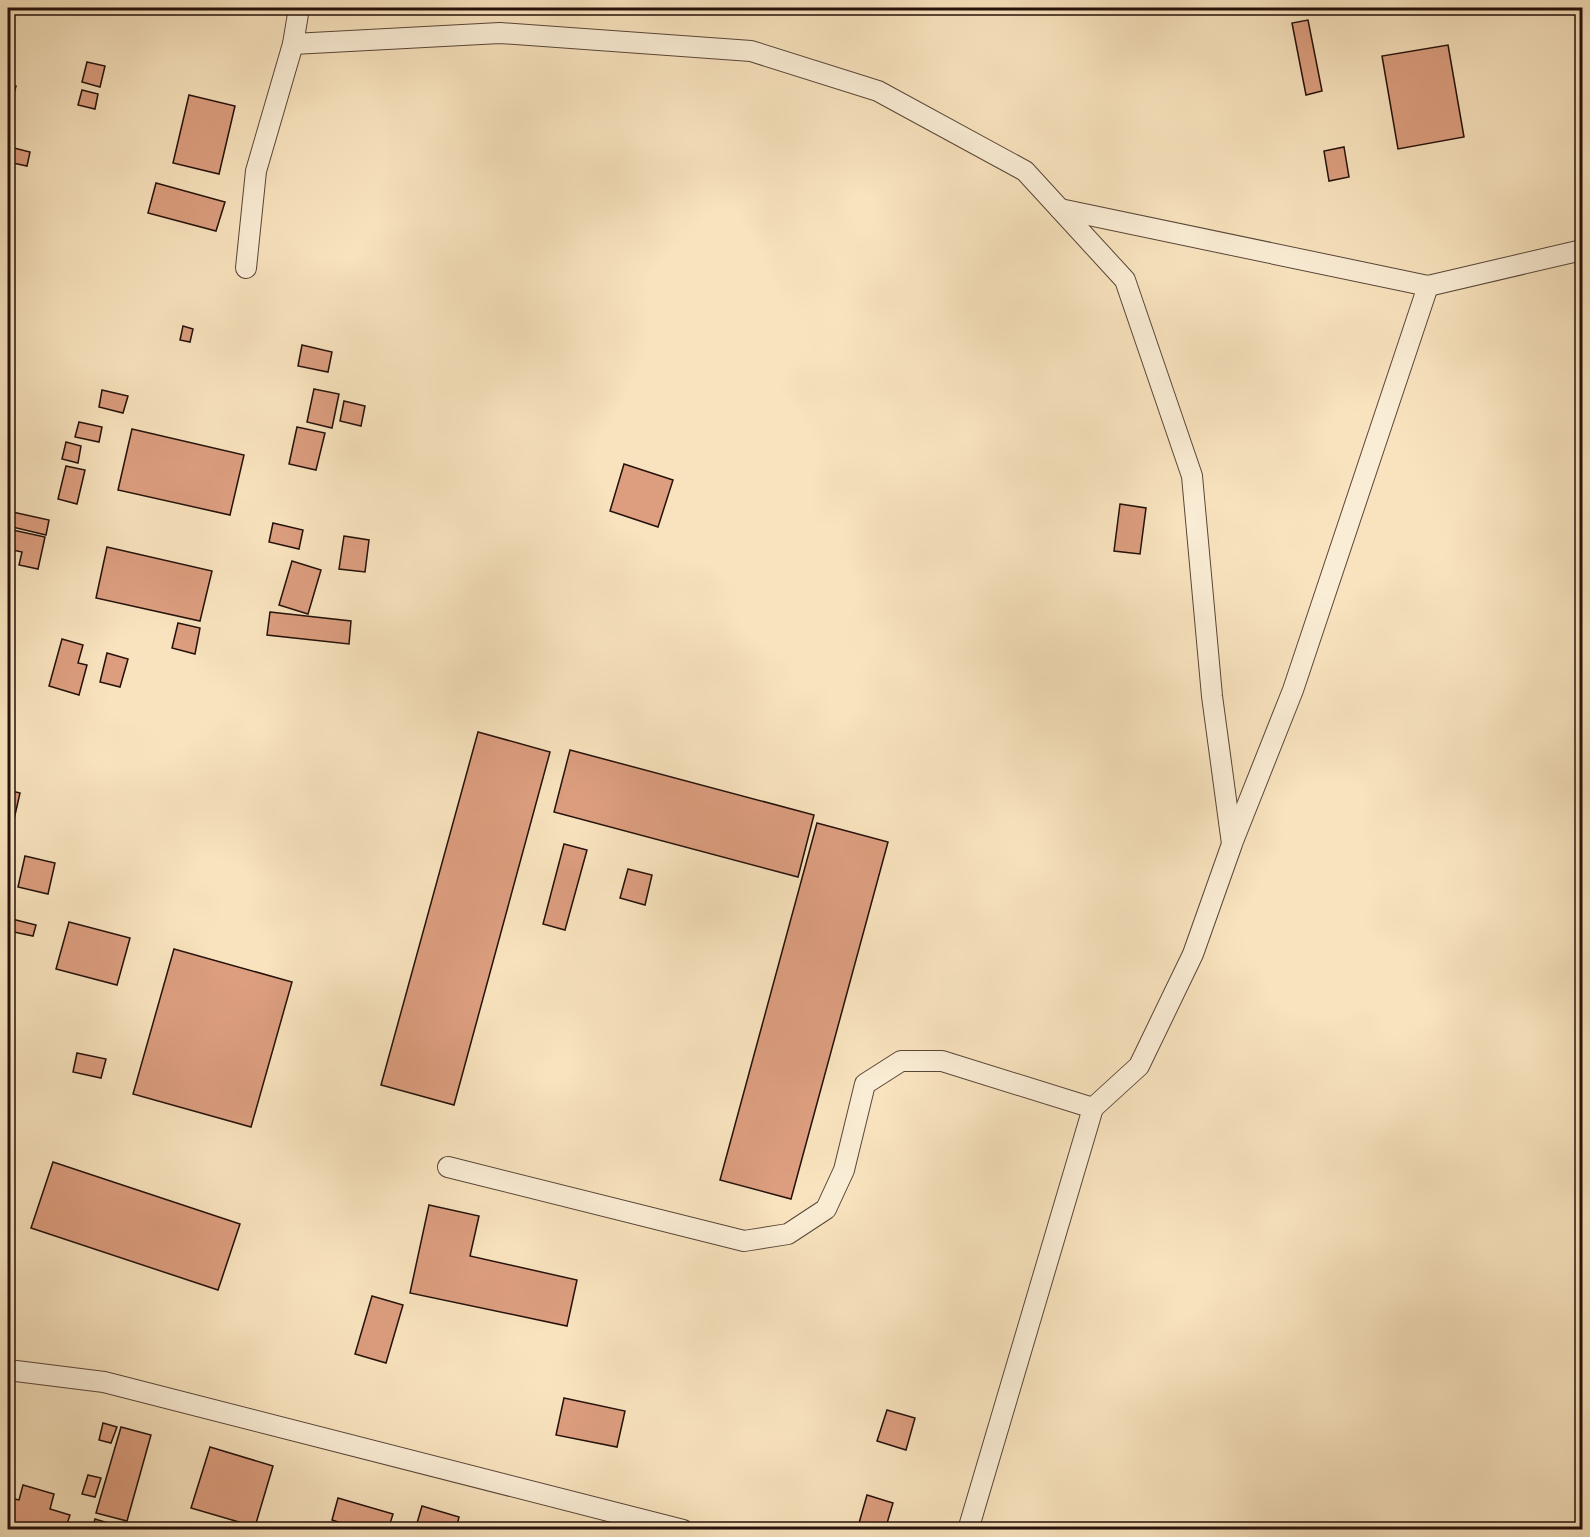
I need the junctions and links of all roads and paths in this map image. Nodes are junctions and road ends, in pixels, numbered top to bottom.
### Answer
1 (299, 8) edge
2 (293, 44) junction
3 (1060, 209) junction
4 (1582, 250) edge
5 (246, 268) dead end
6 (1428, 286) junction
7 (1232, 844) junction
8 (1093, 1108) junction
9 (448, 1167) dead end
10 (8, 1370) edge
11 (683, 1530) edge
12 (968, 1530) edge

1 - 2 lane
2 - 3 lane
2 - 5 lane
3 - 6 lane
3 - 7 lane
4 - 6 lane
6 - 7 lane
7 - 8 lane
8 - 9 lane
8 - 12 lane
10 - 11 lane

